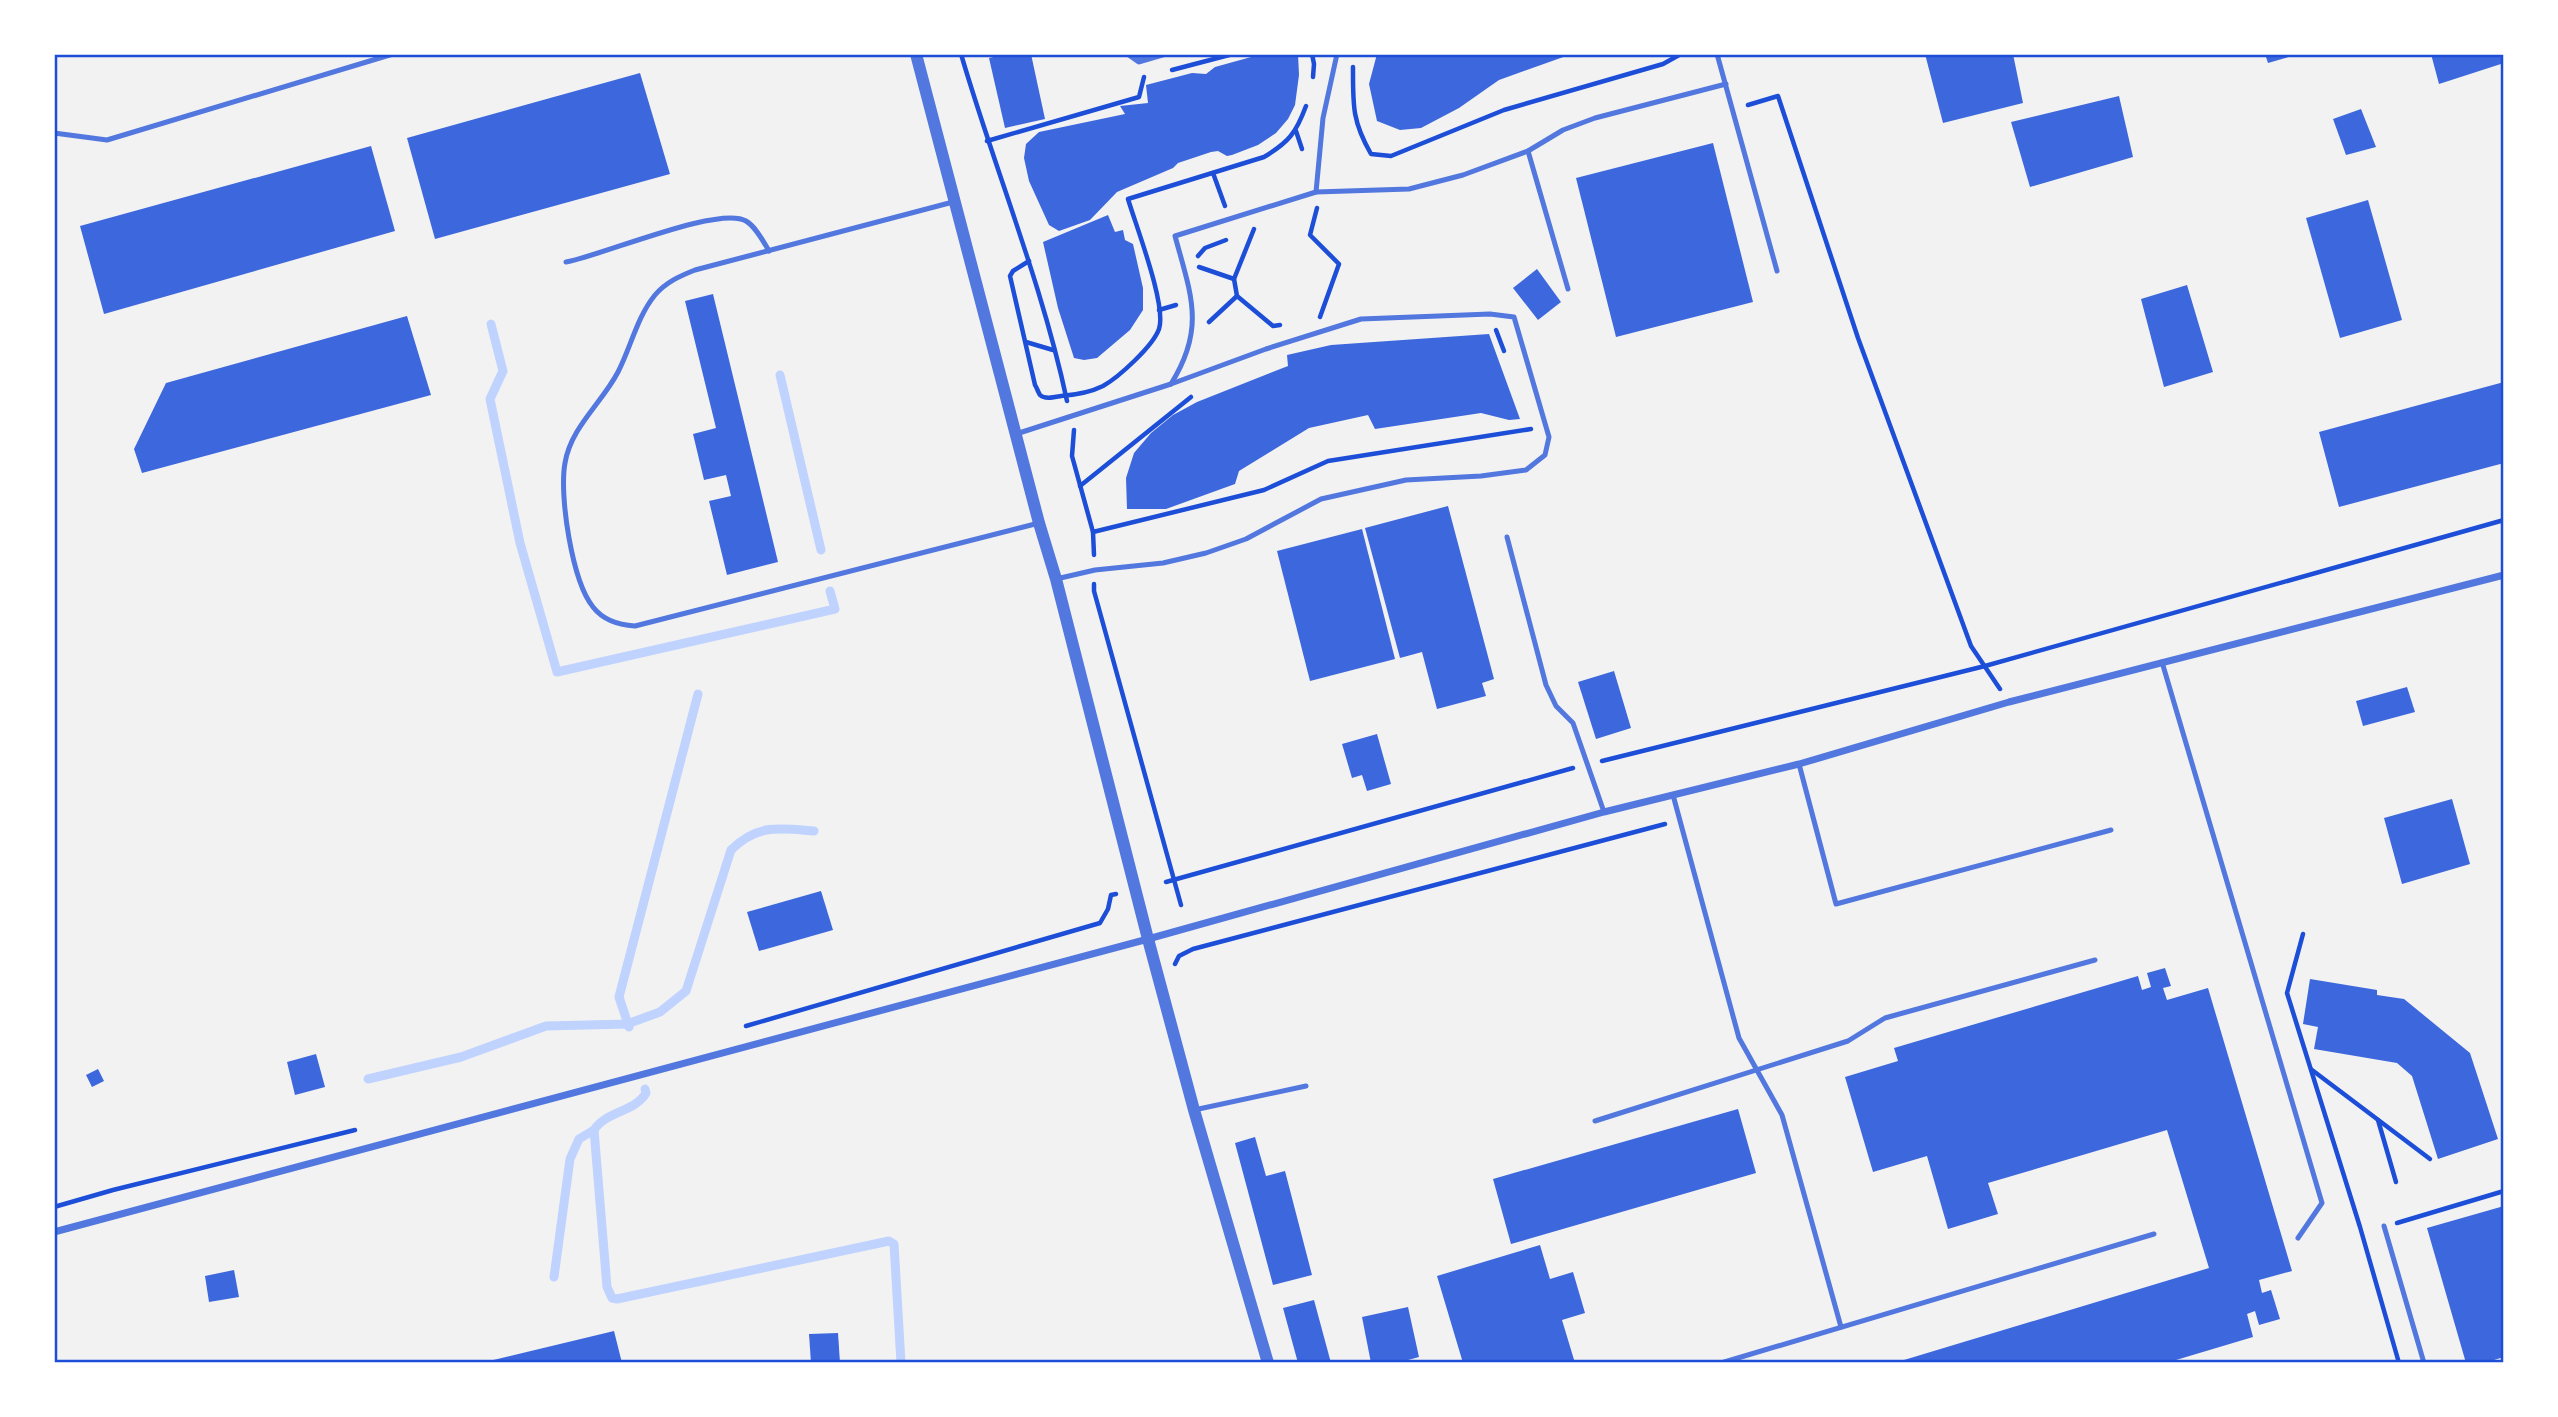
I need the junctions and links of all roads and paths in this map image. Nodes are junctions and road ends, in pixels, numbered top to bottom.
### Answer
1 (393, 54) edge
2 (916, 54) edge
3 (961, 54) edge
4 (1129, 54) edge
5 (1163, 54) edge
6 (1233, 54) edge
7 (1337, 54) edge
8 (1353, 54) edge
9 (1681, 54) edge
10 (1717, 54) edge
11 (1169, 70) dead end
12 (1156, 74) dead end
13 (1726, 83) junction
14 (1734, 109) junction
15 (54, 133) edge
16 (987, 141) junction
17 (1528, 151) junction
18 (1213, 173) dead end
19 (1316, 192) junction
20 (956, 202) junction
21 (1305, 209) dead end
22 (1228, 213) dead end
23 (1247, 232) dead end
24 (1236, 236) dead end
25 (769, 251) junction
26 (1028, 261) junction
27 (566, 262) dead end
28 (1198, 267) junction
29 (1777, 271) dead end
30 (1201, 277) dead end
31 (1234, 279) junction
32 (1568, 289) dead end
33 (1237, 296) junction
34 (1168, 307) dead end
35 (1159, 310) dead end
36 (1209, 313) dead end
37 (1320, 317) junction
38 (1308, 319) dead end
39 (1284, 324) dead end
40 (1494, 327) dead end
41 (1324, 331) junction
42 (1025, 341) junction
43 (1053, 350) junction
44 (1504, 352) dead end
45 (1171, 384) junction
46 (1195, 395) dead end
47 (1065, 396) junction
48 (1070, 418) junction
49 (1534, 428) dead end
50 (1016, 434) junction
51 (1080, 486) junction
52 (2504, 520) edge
53 (1039, 523) junction
54 (1093, 532) junction
55 (1507, 537) dead end
56 (1096, 570) junction
57 (2504, 575) edge
58 (1056, 579) junction
59 (2162, 663) junction
60 (1985, 666) junction
61 (2009, 702) junction
62 (1589, 764) junction
63 (1799, 764) junction
64 (1674, 794) junction
65 (1604, 812) junction
66 (1680, 820) junction
67 (2111, 830) dead end
68 (1174, 880) junction
69 (1166, 882) dead end
70 (1111, 895) dead end
71 (1181, 905) dead end
72 (2303, 934) dead end
73 (1147, 939) junction
74 (1193, 949) dead end
75 (2095, 960) dead end
76 (738, 1028) dead end
77 (1757, 1070) junction
78 (2311, 1070) junction
79 (1306, 1087) dead end
80 (1194, 1110) junction
81 (2378, 1119) junction
82 (1595, 1121) dead end
83 (367, 1128) dead end
84 (2430, 1159) dead end
85 (2396, 1182) dead end
86 (2504, 1191) edge
87 (54, 1207) edge
88 (2385, 1226) joint
89 (54, 1232) edge
90 (2154, 1234) dead end
91 (2298, 1238) dead end
92 (1841, 1327) junction
93 (1268, 1363) edge
94 (1721, 1363) edge
95 (2399, 1363) edge
96 (2424, 1363) edge

1 - 15 lane
2 - 20 street
3 - 16 path
4 - 5 street
6 - 11 path
7 - 19 lane
8 - 9 path
10 - 13 lane
12 - 16 path
13 - 14 lane
13 - 17 lane
14 - 29 lane
14 - 60 path
16 - 26 path
17 - 19 lane
17 - 32 lane
18 - 22 path
19 - 45 lane
20 - 25 lane
20 - 50 street
21 - 37 path
23 - 31 path
24 - 28 path
25 - 27 lane
25 - 53 lane
26 - 42 path
26 - 43 path
28 - 30 path
28 - 31 path
31 - 33 path
33 - 36 path
33 - 39 path
34 - 35 path
37 - 38 path
37 - 41 path
40 - 44 path
41 - 45 lane
41 - 56 lane
42 - 43 path
42 - 47 path
43 - 47 path
45 - 48 lane
46 - 51 path
47 - 48 path
48 - 50 lane
48 - 51 path
49 - 54 path
50 - 53 street
51 - 54 path
52 - 60 path
53 - 58 street
54 - 56 path
55 - 62 lane
56 - 58 lane
56 - 68 path
57 - 59 street
58 - 73 street
59 - 61 street
59 - 91 lane
60 - 61 path
60 - 62 path
61 - 63 street
62 - 65 lane
62 - 68 path
63 - 64 street
63 - 67 lane
64 - 65 street
64 - 66 lane
65 - 73 street
66 - 74 path
66 - 77 lane
68 - 69 path
68 - 71 path
70 - 76 path
72 - 78 path
73 - 80 street
73 - 89 street
75 - 77 lane
77 - 82 lane
77 - 92 lane
78 - 81 path
78 - 95 path
79 - 80 lane
80 - 93 street
81 - 84 path
81 - 85 path
83 - 87 path
86 - 88 path
88 - 96 lane
90 - 92 lane
92 - 94 lane

